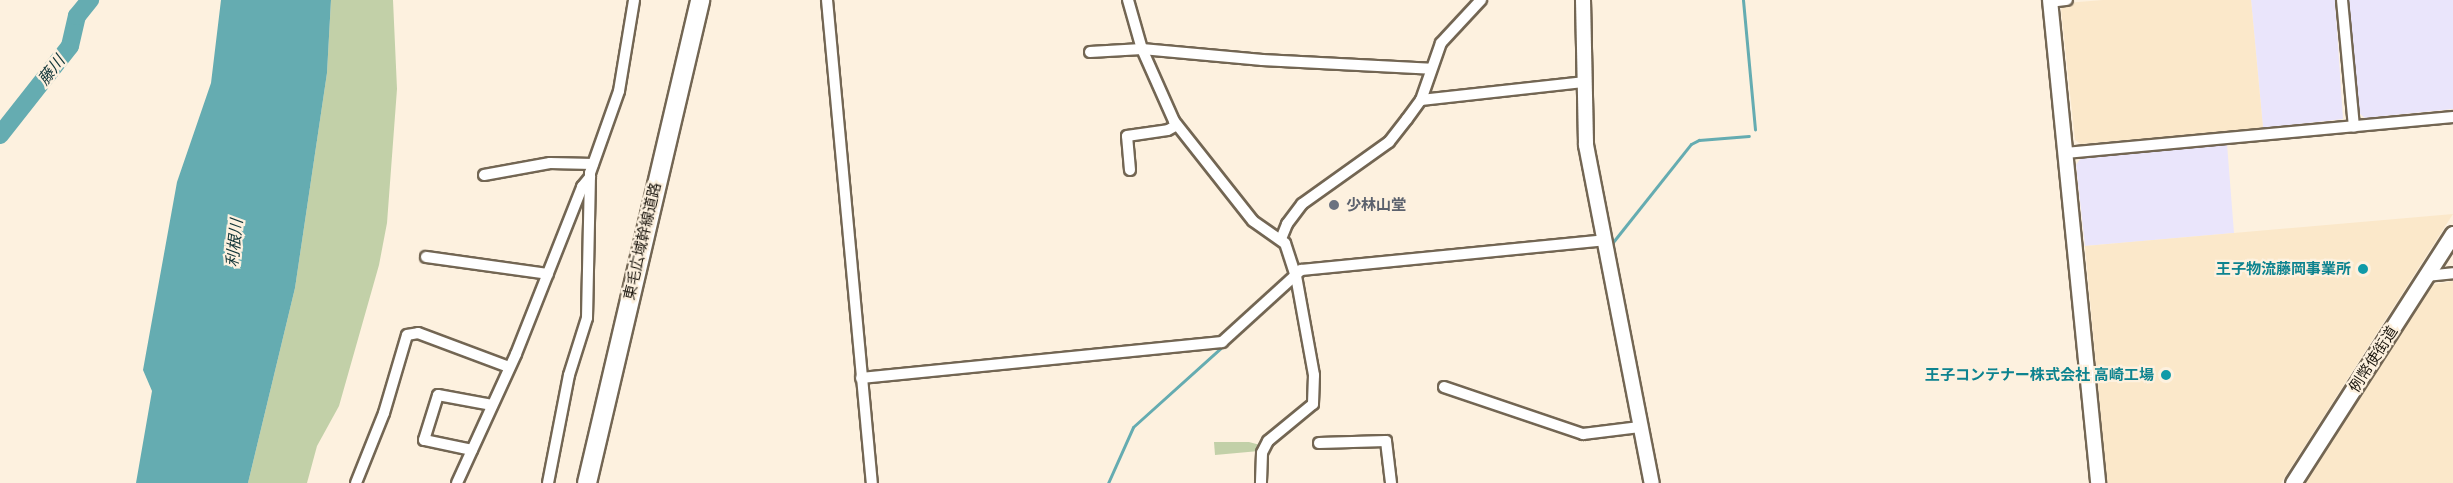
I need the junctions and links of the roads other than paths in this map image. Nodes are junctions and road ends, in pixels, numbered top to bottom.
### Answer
1 (634, 0) edge
2 (688, 0) edge
3 (700, 0) edge
4 (827, 0) edge
5 (1128, 0) edge
6 (1481, 0) edge
7 (1583, 0) edge
8 (2067, 0) edge
9 (2342, 0) edge
10 (2050, 1) edge
11 (1142, 48) junction
12 (1090, 52) dead end
13 (1431, 69) junction
14 (1583, 82) junction
15 (1420, 100) junction
16 (2453, 117) edge
17 (1177, 124) junction
18 (2354, 126) junction
19 (2066, 153) junction
20 (593, 164) junction
21 (1130, 170) dead end
22 (484, 175) dead end
23 (590, 177) junction
24 (2453, 234) edge
25 (1281, 239) junction
26 (1605, 240) junction
27 (426, 257) dead end
28 (2453, 273) edge
29 (548, 274) junction
30 (1296, 276) junction
31 (2426, 276) junction
32 (509, 367) junction
33 (861, 378) junction
34 (1444, 387) dead end
35 (492, 405) junction
36 (1640, 427) junction
37 (1319, 443) dead end
38 (472, 450) junction
39 (356, 483) edge
40 (457, 483) edge
41 (548, 483) edge
42 (576, 483) edge
43 (587, 483) edge
44 (872, 483) edge
45 (1261, 483) edge
46 (1391, 483) edge
47 (1652, 483) edge
48 (2098, 483) edge
49 (2294, 483) edge

1 - 20 street
2 - 42 highway, 東毛広域幹線道路
3 - 43 highway, 東毛広域幹線道路
4 - 33 street
5 - 11 street
6 - 13 street
7 - 14 street
8 - 10 street
9 - 18 street
10 - 19 street
11 - 12 street
11 - 13 street
11 - 17 street
13 - 15 street
14 - 15 street
14 - 26 street
15 - 25 street
16 - 18 street
17 - 21 street
17 - 25 street
18 - 19 street
19 - 48 street
20 - 22 street
20 - 23 street
23 - 29 street
23 - 41 street
24 - 31 main road, 例幣使街道
25 - 30 street
26 - 30 street
26 - 36 street
27 - 29 street
28 - 31 street
29 - 32 street
30 - 33 street
30 - 45 street
31 - 49 main road, 例幣使街道
32 - 35 street
32 - 39 street
33 - 44 street
34 - 36 street
35 - 38 street
35 - 38 street
36 - 47 street
37 - 46 street
38 - 40 street

